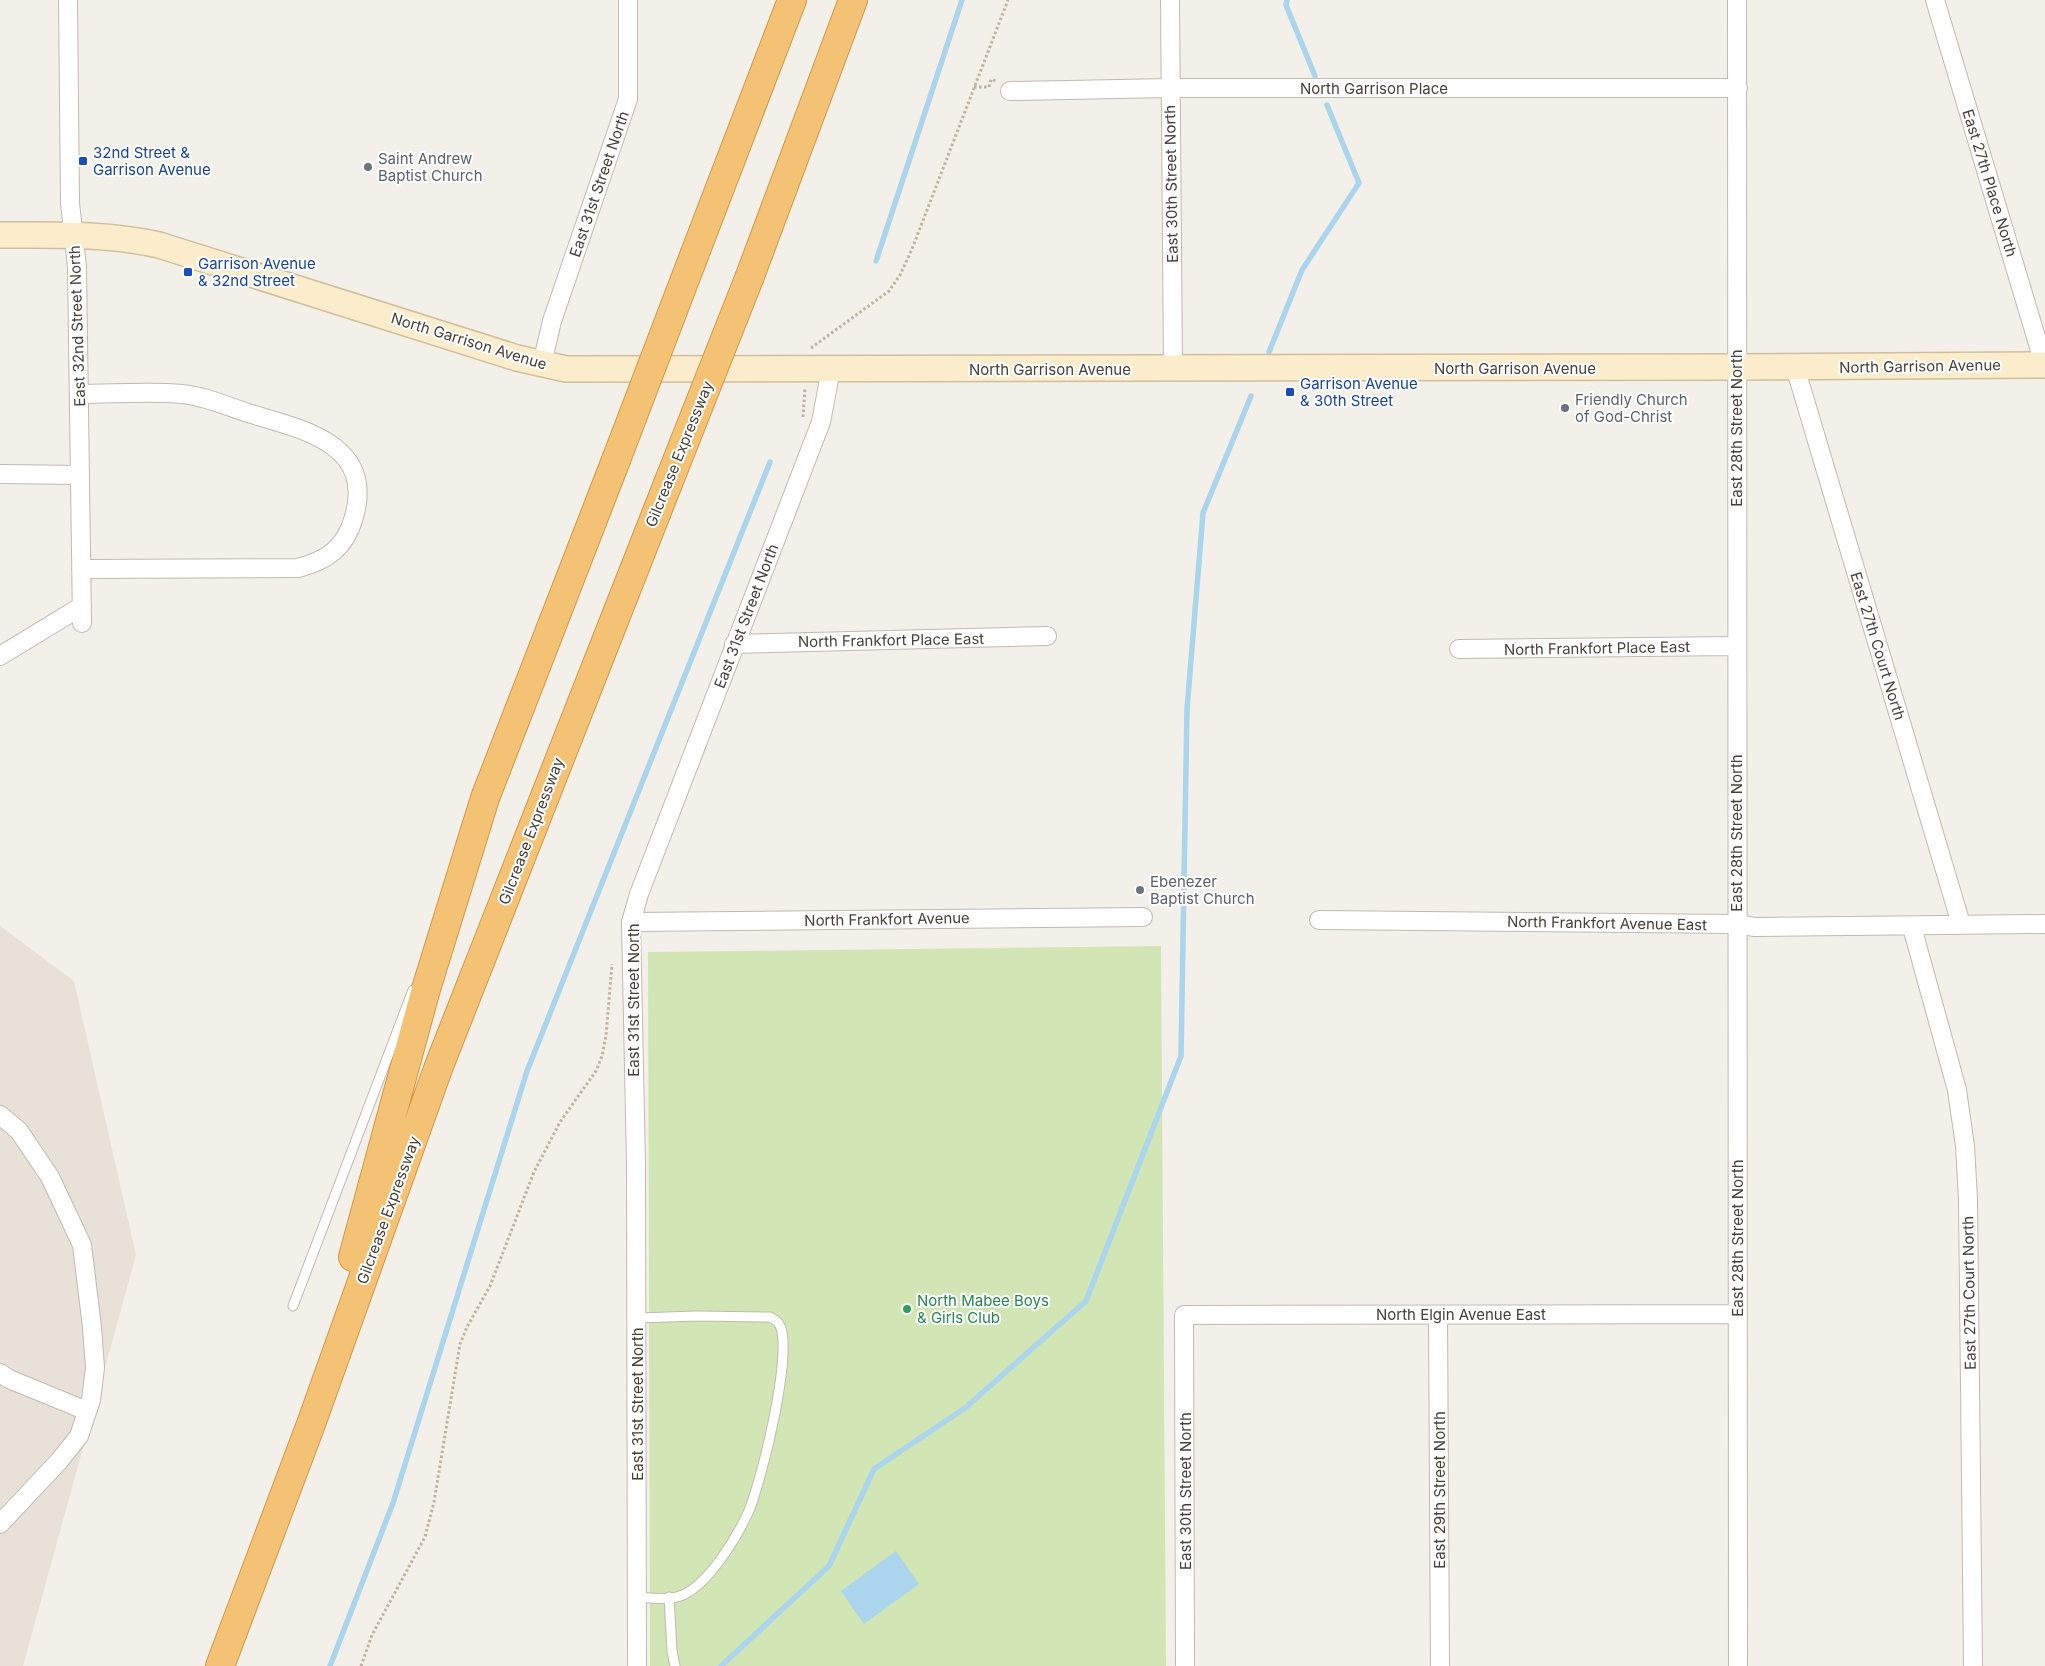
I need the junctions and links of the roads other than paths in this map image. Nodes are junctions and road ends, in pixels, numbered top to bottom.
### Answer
1 (68, 0) edge
2 (628, 0) edge
3 (792, 0) edge
4 (853, 0) edge
5 (1170, 0) edge
6 (1737, 0) edge
7 (1935, 0) edge
8 (1170, 88) junction
9 (1738, 88) junction
10 (1010, 91) dead end
11 (0, 235) edge
12 (74, 235) junction
13 (542, 364) junction
14 (2045, 365) edge
15 (1795, 367) junction
16 (1737, 368) junction
17 (831, 369) junction
18 (1173, 369) junction
19 (79, 394) junction
20 (0, 474) edge
21 (80, 475) junction
22 (82, 569) junction
23 (1047, 636) dead end
24 (734, 644) junction
25 (1736, 646) junction
26 (1459, 649) dead end
27 (0, 656) edge
28 (485, 798) junction
29 (1143, 916) dead end
30 (1319, 920) dead end
31 (631, 922) junction
32 (1736, 924) junction
33 (1961, 924) junction
34 (2045, 924) edge
35 (1912, 927) junction
36 (429, 946) dead end
37 (415, 983) dead end
38 (0, 1115) edge
39 (293, 1306) dead end
40 (1438, 1314) junction
41 (1738, 1314) junction
42 (1184, 1315) joint
43 (637, 1318) junction
44 (0, 1373) edge
45 (87, 1411) junction
46 (311, 1424) junction
47 (0, 1524) edge
48 (636, 1597) junction
49 (669, 1598) junction
50 (220, 1666) edge
51 (637, 1666) edge
52 (675, 1666) edge
53 (1185, 1666) edge
54 (1440, 1666) edge
55 (1738, 1666) edge
56 (1973, 1666) edge

1 - 12 street, East 32nd Street North
2 - 13 street, East 31st Street North
3 - 28 highway, bridge
4 - 46 highway, Gilcrease Expressway, bridge
5 - 8 street, East 30th Street North
6 - 9 street, East 28th Street North
7 - 14 street, East 27th Place North
8 - 9 street, North Garrison Place
8 - 10 street, North Garrison Place
8 - 18 street, East 30th Street North
9 - 16 street, East 28th Street North
11 - 12 street, North Garrison Avenue
12 - 13 street, North Garrison Avenue
12 - 19 street, East 32nd Street North
13 - 17 street, North Garrison Avenue
14 - 15 street, North Garrison Avenue
15 - 16 street, North Garrison Avenue
15 - 33 street, East 27th Court North
16 - 18 street, North Garrison Avenue
16 - 25 street, East 28th Street North
17 - 18 street, North Garrison Avenue
17 - 24 street, East 31st Street North
19 - 21 street, East 32nd Street North
19 - 22 street
20 - 21 street
21 - 22 street, East 32nd Street North
22 - 27 street, East 32nd Street North
23 - 24 street, North Frankfort Place East
24 - 31 street, East 31st Street North
25 - 26 street, North Frankfort Place East
25 - 32 street, East 28th Street North
28 - 36 lane
28 - 46 highway
29 - 31 street, North Frankfort Avenue
30 - 32 street, North Frankfort Avenue East
31 - 43 street, East 31st Street North
32 - 35 street, North Frankfort Avenue East
32 - 41 street, East 28th Street North
33 - 34 street, North Frankfort Avenue East
33 - 35 street, North Frankfort Avenue East
35 - 56 street, East 27th Court North
37 - 39 lane
38 - 45 street
40 - 41 street, North Elgin Avenue East
40 - 42 street, North Elgin Avenue East
40 - 54 street, East 29th Street North
41 - 55 street, East 28th Street North
42 - 53 street, East 30th Street North
43 - 48 street, East 31st Street North
43 - 49 lane
44 - 45 street
45 - 47 street
46 - 50 highway, Gilcrease Expressway
48 - 49 lane
48 - 51 street, East 31st Street North
49 - 52 lane

